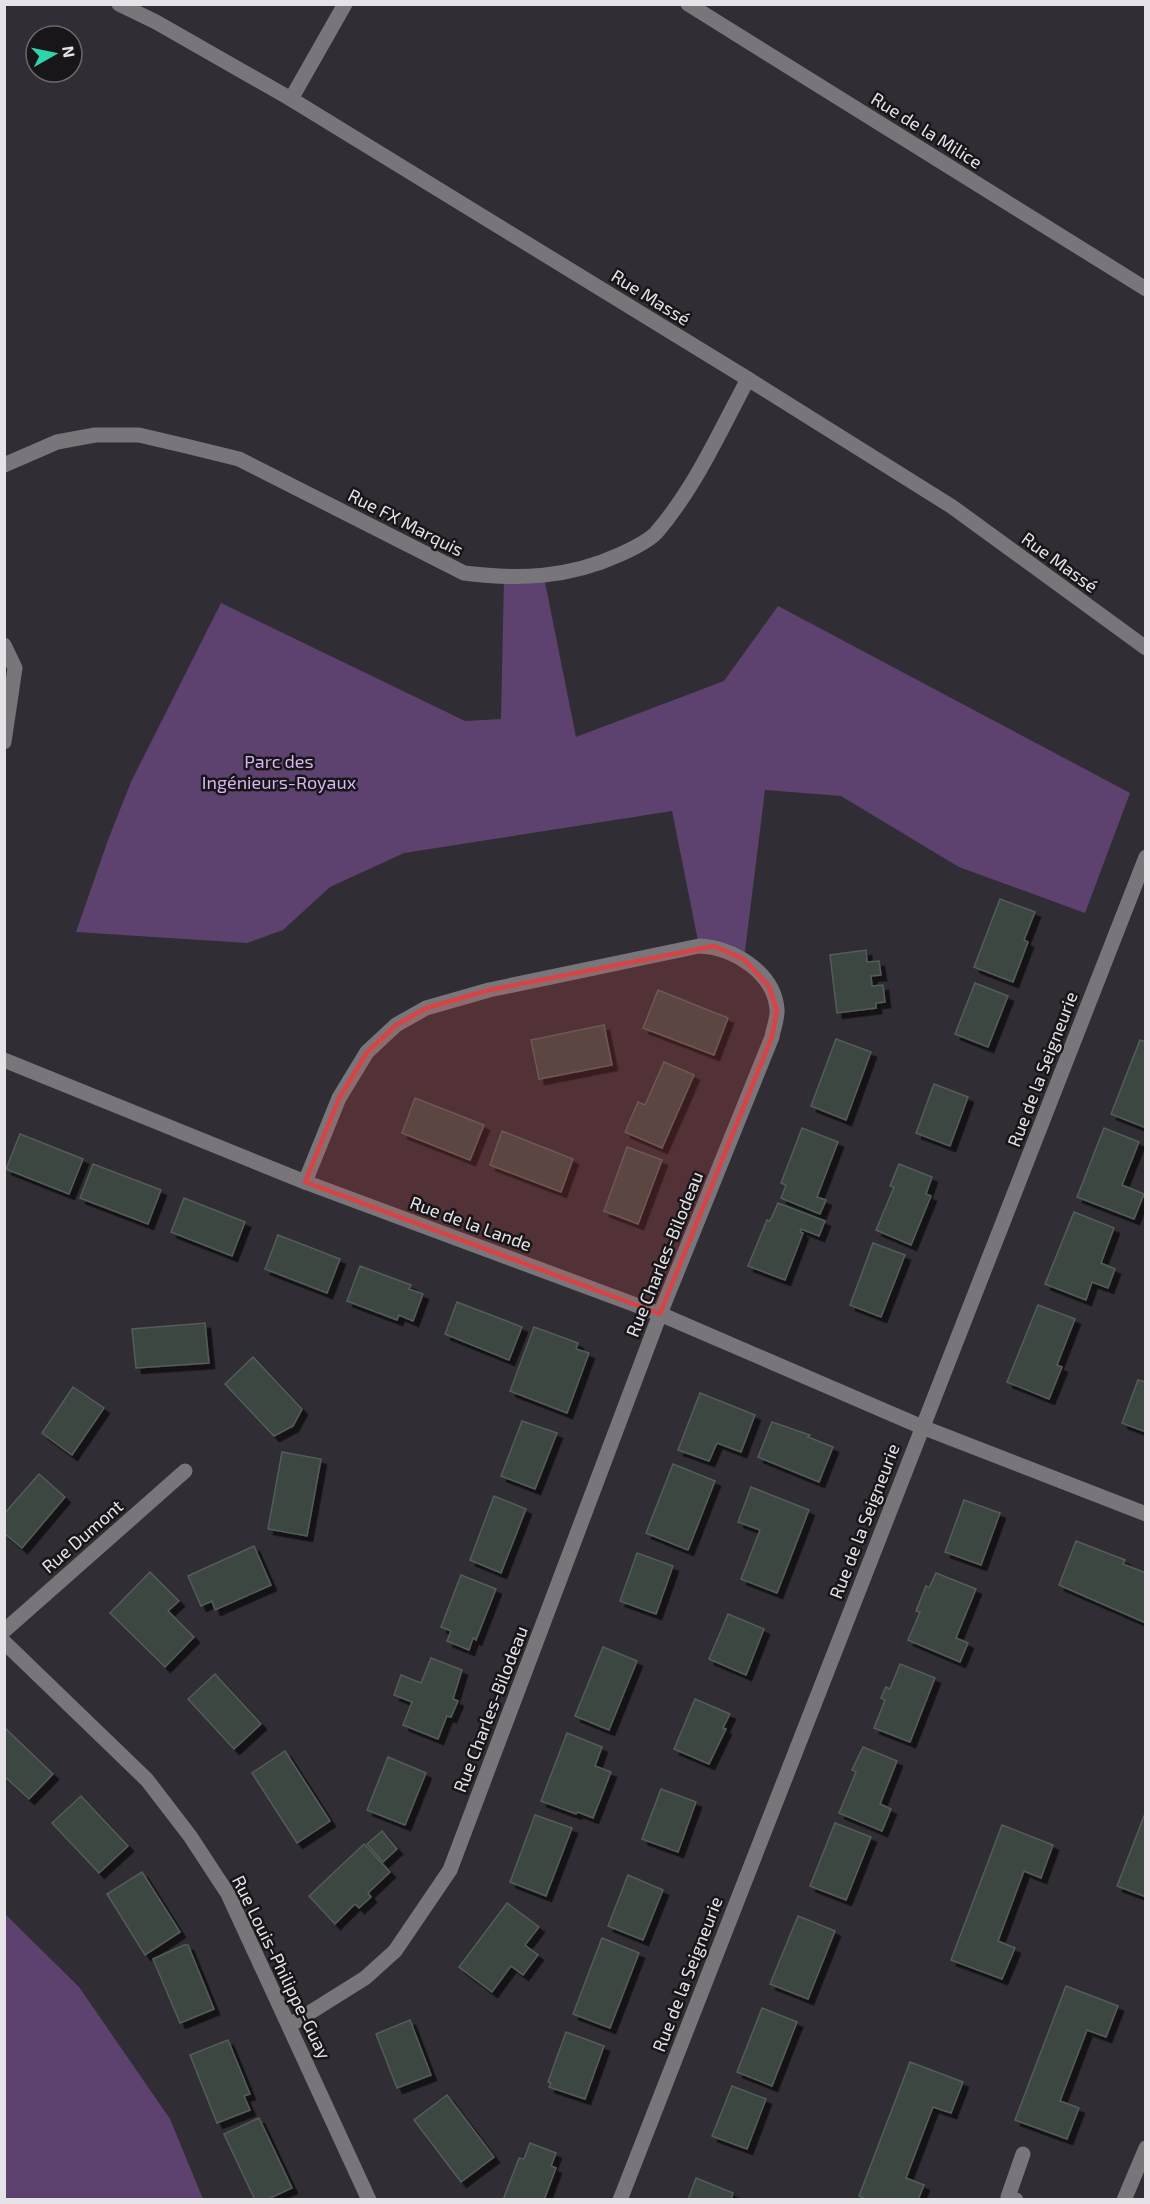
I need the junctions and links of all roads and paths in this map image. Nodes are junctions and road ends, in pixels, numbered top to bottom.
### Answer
1 (119, 4) edge
2 (345, 4) edge
3 (688, 4) edge
4 (291, 99) junction
5 (1146, 290) edge
6 (748, 379) junction
7 (4, 465) edge
8 (4, 645) edge
9 (1146, 648) edge
10 (4, 742) edge
11 (1146, 857) edge
12 (4, 1060) edge
13 (305, 1182) junction
14 (660, 1314) junction
15 (922, 1427) junction
16 (185, 1471) dead end
17 (1146, 1514) edge
18 (4, 1631) edge
19 (4, 1642) edge
20 (290, 2025) junction
21 (1146, 2148) edge
22 (1023, 2154) dead end
23 (369, 2199) edge
24 (620, 2199) edge
25 (1010, 2199) edge
26 (1124, 2199) edge

1 - 4 street, Rue Massé
2 - 4 street
3 - 5 street, Rue de la Milice
4 - 6 street, Rue Massé
6 - 7 street, Rue FX Marquis
6 - 9 street, Rue Massé
8 - 10 street
11 - 15 street, Rue de la Seigneurie
12 - 13 street, Rue de la Lande
13 - 14 street, Rue de la Lande
13 - 14 street, Rue Charles-Bilodeau
14 - 15 street, Rue de la Lande
14 - 20 street, Rue Charles-Bilodeau
15 - 17 street, Rue de la Lande
15 - 24 street, Rue de la Seigneurie
16 - 18 street, Rue Dumont
19 - 20 street, Rue Louis-Philippe-Guay
20 - 23 street, Rue Louis-Philippe-Guay
21 - 26 street
22 - 25 street

